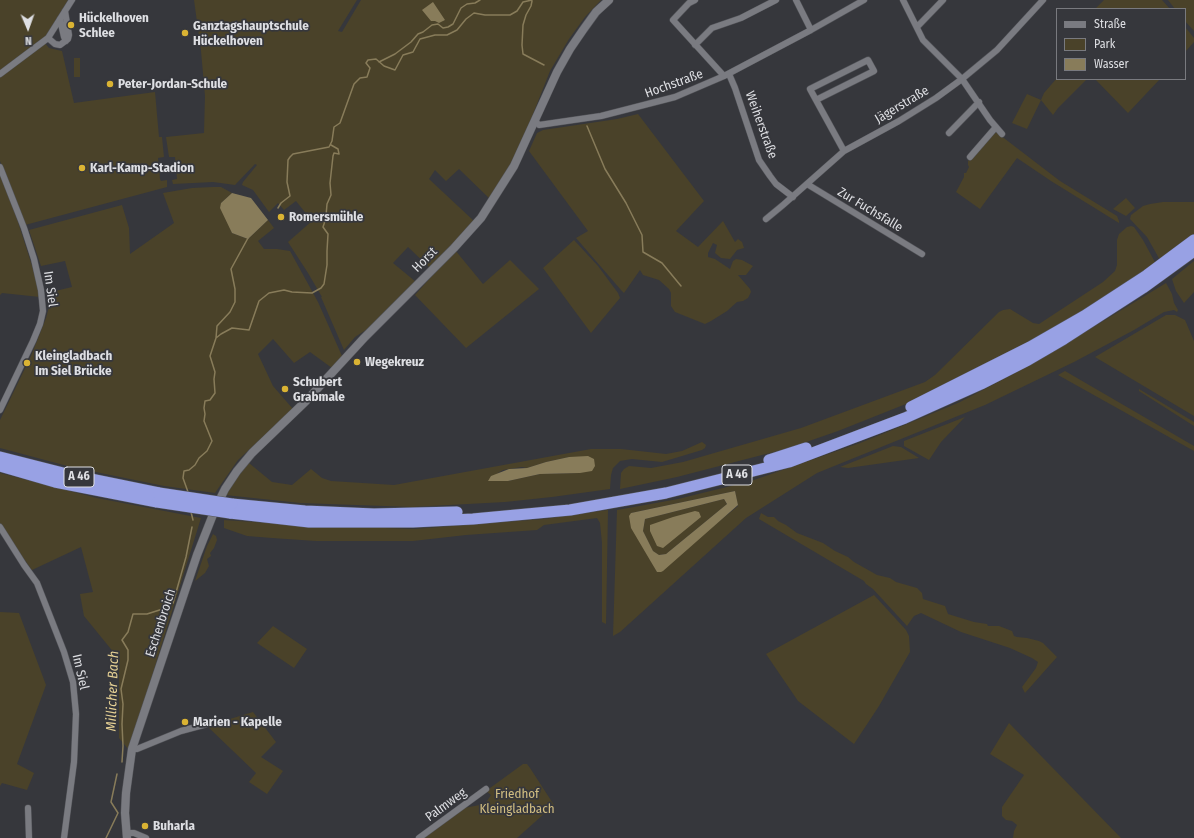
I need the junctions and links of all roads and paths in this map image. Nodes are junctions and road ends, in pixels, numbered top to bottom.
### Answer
1 (72, 0) edge
2 (609, 0) edge
3 (695, 0) edge
4 (776, 0) edge
5 (796, 0) edge
6 (849, 0) edge
7 (864, 0) edge
8 (903, 0) edge
9 (943, 0) edge
10 (1043, 0) edge
11 (852, 7) junction
12 (65, 11) junction
13 (60, 18) junction
14 (917, 27) junction
15 (811, 30) junction
16 (48, 38) junction
17 (66, 41) junction
18 (695, 45) junction
19 (0, 74) edge
20 (727, 75) junction
21 (962, 79) junction
22 (816, 100) junction
23 (979, 102) junction
24 (535, 121) junction
25 (996, 127) junction
26 (948, 133) dead end
27 (1002, 134) dead end
28 (844, 151) junction
29 (970, 157) dead end
30 (0, 167) edge
31 (807, 184) junction
32 (793, 197) junction
33 (766, 219) dead end
34 (1194, 240) edge
35 (1194, 251) edge
36 (922, 254) dead end
37 (0, 410) edge
38 (0, 456) edge
39 (0, 466) edge
40 (158, 498) junction
41 (216, 506) joint
42 (231, 509) junction
43 (0, 527) edge
44 (207, 724) dead end
45 (132, 748) junction
46 (486, 789) dead end
47 (28, 808) dead end
48 (126, 836) edge
49 (29, 838) edge
50 (64, 838) edge
51 (146, 838) edge
52 (419, 838) edge

1 - 12 street
2 - 24 street, Horst
3 - 18 street, Weiherstraße
4 - 18 street
5 - 15 street
6 - 11 street
7 - 11 street, Hochstraße
8 - 14 street
9 - 14 street
10 - 21 street, Jägerstraße
11 - 15 street, Hochstraße
12 - 13 street
12 - 17 street
13 - 16 street
13 - 17 street
14 - 21 street
15 - 20 street, Hochstraße
16 - 17 street
16 - 19 street
18 - 20 street, Weiherstraße
20 - 24 street, Hochstraße
20 - 32 street, Weiherstraße
21 - 23 street
21 - 28 street, Jägerstraße
22 - 22 street
22 - 28 street
23 - 25 street
23 - 26 street
24 - 41 street, Horst
25 - 27 street
25 - 29 street
28 - 31 street, Jägerstraße
30 - 37 street, Im Siel
31 - 32 street, Jägerstraße
31 - 36 street, Zur Fuchsfalle
32 - 33 street, Jägerstraße
34 - 42 highway, A 46
35 - 42 highway, A 46
38 - 40 highway, A 46
39 - 40 highway, A 46
40 - 42 highway, A 46, bridge
41 - 45 street, Eschenbroich
43 - 50 street, Im Siel
44 - 45 street
45 - 48 street, Eschenbroich
46 - 52 street, Palmweg
47 - 49 street
48 - 51 street

